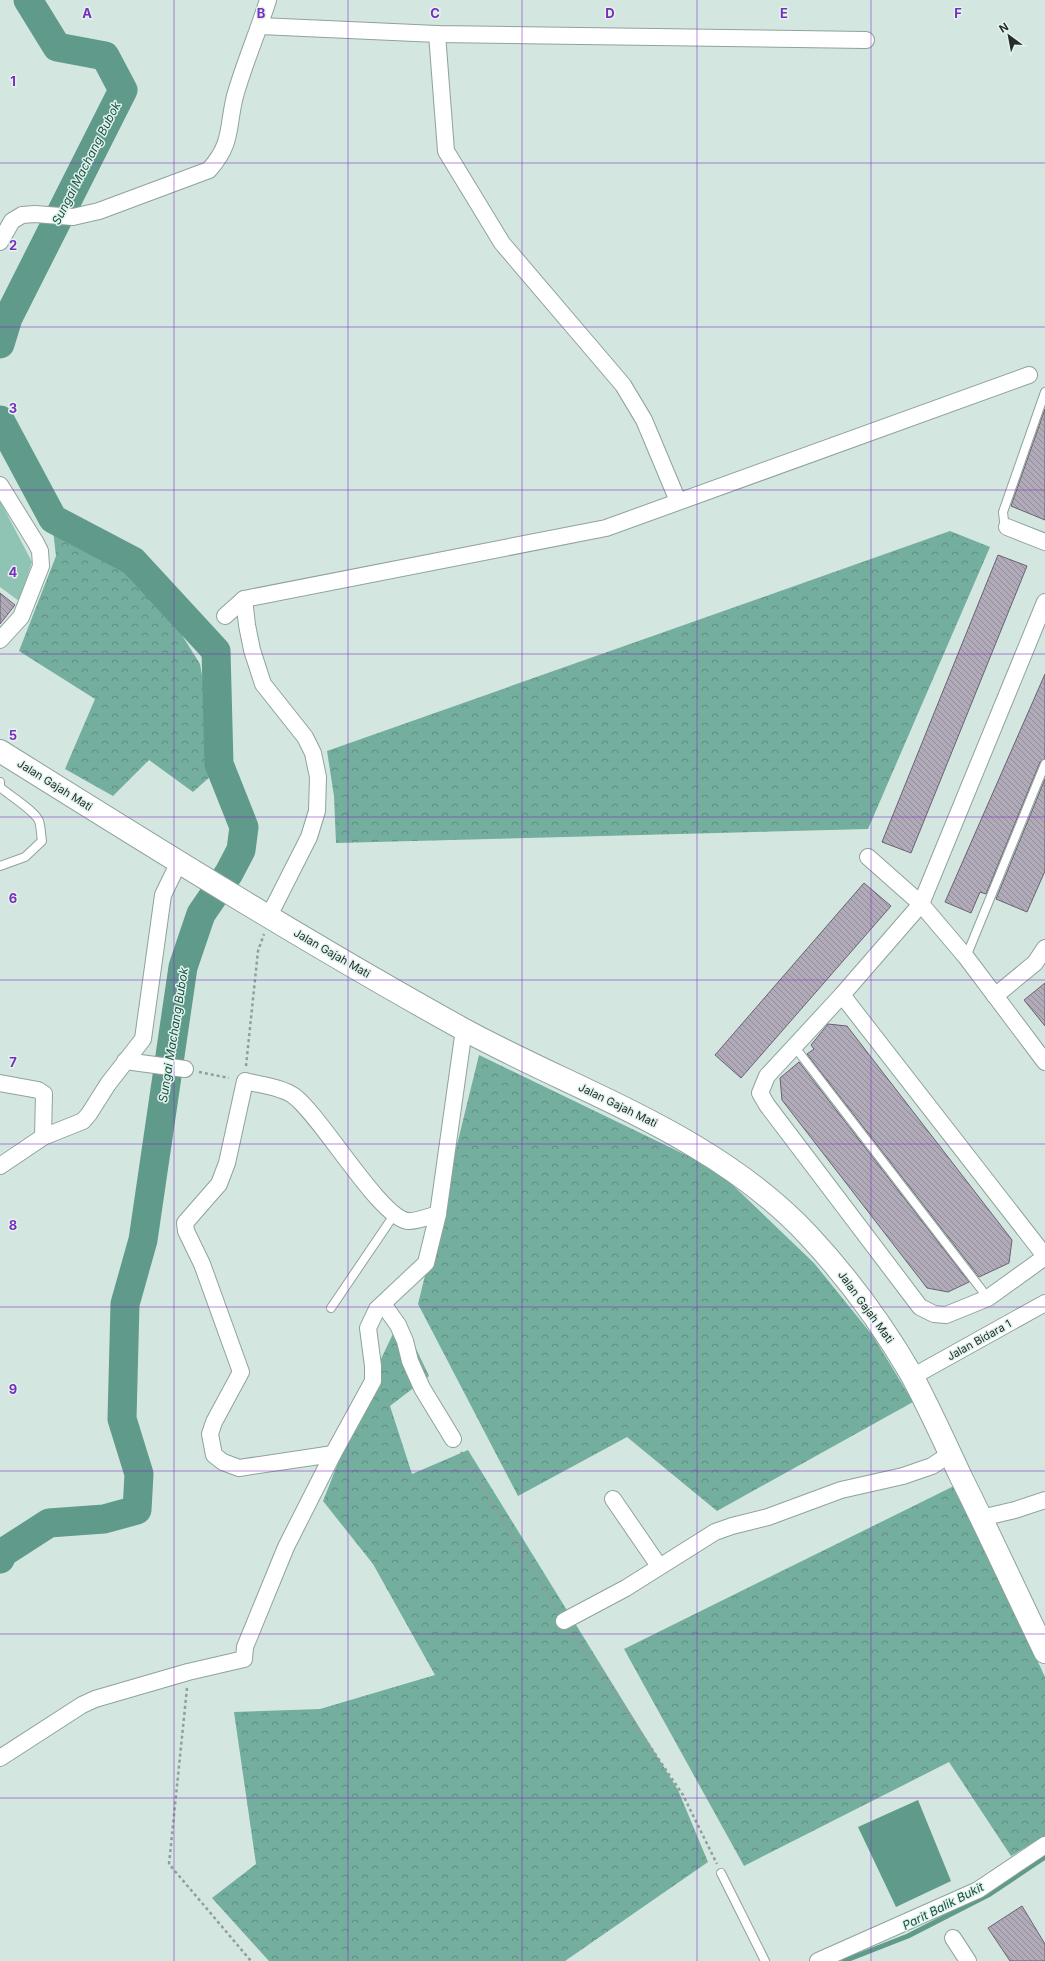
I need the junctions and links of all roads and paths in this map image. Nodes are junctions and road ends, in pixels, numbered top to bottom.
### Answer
1 (268, 0) edge
2 (260, 26) junction
3 (437, 34) junction
4 (866, 40) dead end
5 (1, 234) edge
6 (1029, 375) dead end
7 (1045, 392) edge
8 (0, 485) edge
9 (678, 501) junction
10 (1007, 527) joint
11 (1045, 542) edge
12 (244, 599) junction
13 (1045, 602) edge
14 (225, 616) dead end
15 (0, 640) edge
16 (0, 751) edge
17 (1045, 764) edge
18 (0, 782) edge
19 (868, 857) dead end
20 (0, 866) edge
21 (187, 867) junction
22 (921, 904) junction
23 (269, 916) junction
24 (1045, 950) edge
25 (966, 957) junction
26 (842, 995) junction
27 (995, 996) junction
28 (464, 1030) junction
29 (794, 1046) junction
30 (125, 1061) junction
31 (1045, 1062) edge
32 (185, 1070) joint
33 (245, 1081) junction
34 (0, 1083) edge
35 (43, 1137) junction
36 (0, 1166) edge
37 (438, 1214) junction
38 (394, 1215) junction
39 (1045, 1256) edge
40 (988, 1298) junction
41 (1045, 1303) edge
42 (383, 1304) junction
43 (331, 1308) dead end
44 (912, 1377) junction
45 (453, 1439) joint
46 (333, 1454) junction
47 (950, 1454) junction
48 (613, 1499) dead end
49 (1045, 1500) edge
50 (981, 1518) junction
51 (658, 1566) junction
52 (564, 1621) junction
53 (1045, 1652) edge
54 (188, 1672) junction
55 (0, 1758) edge
56 (1045, 1845) edge
57 (721, 1873) joint
58 (953, 1938) dead end
59 (251, 1961) edge
60 (765, 1961) edge
61 (818, 1961) edge
62 (968, 1961) edge

1 - 2 street
2 - 3 street
2 - 5 street
3 - 4 street
3 - 9 street
6 - 9 street
7 - 10 lane
8 - 15 street
9 - 12 street
10 - 11 street
12 - 14 street
12 - 23 street
13 - 22 street
16 - 21 main road, Jalan Gajah Mati
17 - 25 lane
18 - 20 lane
19 - 22 street
21 - 23 main road, Jalan Gajah Mati
21 - 30 street
22 - 25 street
22 - 26 street
23 - 28 main road, Jalan Gajah Mati
23 - 33 path
24 - 27 street
25 - 27 street
26 - 29 street
26 - 39 street
27 - 31 street
28 - 37 street
28 - 44 main road, Jalan Gajah Mati
29 - 40 lane
29 - 40 street
30 - 32 street
30 - 35 street
32 - 33 path
33 - 38 street
33 - 46 street
34 - 35 street
35 - 36 street
37 - 38 street
37 - 42 street
38 - 43 lane
39 - 40 street
41 - 44 street, Jalan Bidara 1
42 - 45 street
42 - 46 street
44 - 47 main road, Jalan Gajah Mati
45 - 52 path
46 - 54 street
47 - 50 main road, Jalan Gajah Mati
47 - 51 street
48 - 51 street
49 - 50 street
50 - 53 main road, Jalan Gajah Mati
51 - 52 street
52 - 57 path
54 - 55 street
54 - 59 path
56 - 61 street
57 - 60 lane
58 - 62 street

